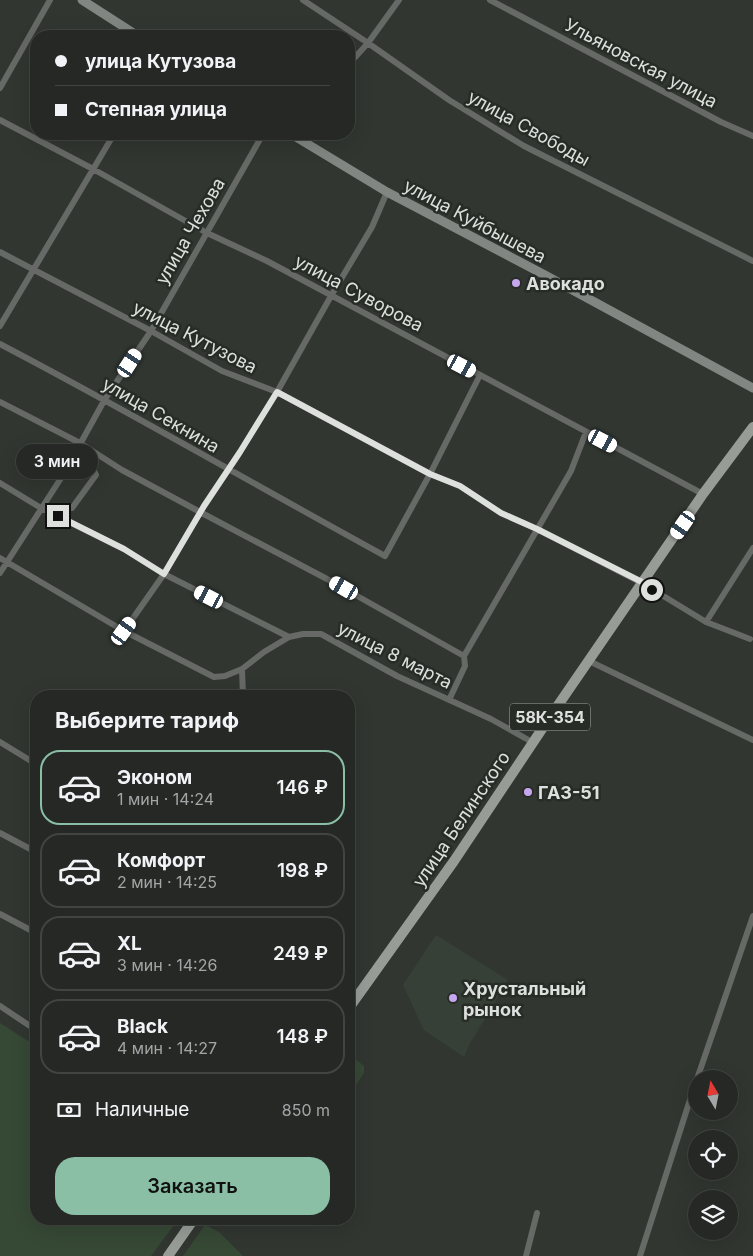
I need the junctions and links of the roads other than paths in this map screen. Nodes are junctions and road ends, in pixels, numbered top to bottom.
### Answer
1 (50, 0) edge
2 (82, 0) edge
3 (303, 0) edge
4 (398, 0) edge
5 (490, 0) edge
6 (33, 30) edge
7 (129, 30) edge
8 (348, 30) edge
9 (355, 34) edge
10 (30, 35) edge
11 (368, 43) junction
12 (355, 57) edge
13 (0, 88) edge
14 (0, 120) edge
15 (30, 136) edge
16 (753, 136) edge
17 (38, 140) edge
18 (110, 140) edge
19 (260, 140) edge
20 (300, 140) edge
21 (93, 169) junction
22 (387, 192) junction
23 (207, 233) junction
24 (0, 252) edge
25 (753, 261) edge
26 (34, 269) junction
27 (331, 296) junction
28 (0, 326) edge
29 (151, 331) junction
30 (0, 344) edge
31 (480, 375) junction
32 (753, 388) edge
33 (277, 392) junction
34 (105, 399) junction
35 (0, 402) edge
36 (753, 427) edge
37 (586, 432) junction
38 (80, 443) junction
39 (227, 470) junction
40 (430, 474) junction
41 (0, 483) edge
42 (703, 494) junction
43 (41, 508) junction
44 (200, 512) junction
45 (537, 529) junction
46 (753, 548) edge
47 (3, 560) edge
48 (0, 573) edge
49 (164, 574) junction
50 (642, 582) junction
51 (706, 622) junction
52 (124, 631) junction
53 (289, 637) junction
54 (750, 639) dead end
55 (464, 656) junction
56 (589, 661) junction
57 (242, 669) junction
58 (243, 690) edge
59 (449, 700) junction
60 (753, 740) edge
61 (0, 742) edge
62 (532, 742) junction
63 (30, 760) edge
64 (0, 833) edge
65 (30, 849) edge
66 (0, 914) edge
67 (753, 916) edge
68 (30, 930) edge
69 (355, 1000) edge
70 (0, 1006) edge
71 (30, 1026) edge
72 (700, 1070) edge
73 (688, 1108) edge
74 (537, 1213) dead end
75 (190, 1225) edge
76 (168, 1256) edge
77 (526, 1256) edge
78 (640, 1256) edge

1 - 6 street
2 - 7 main road
3 - 8 street, улица Свободы
4 - 11 street
5 - 16 street, Ульяновская улица
9 - 11 street, улица Свободы
10 - 13 street
11 - 12 street
11 - 25 street, улица Свободы
14 - 15 street, улица Суворова
17 - 21 street, улица Суворова
18 - 21 street
19 - 23 street, улица Чехова
20 - 22 main road, улица Куйбышева
21 - 23 street, улица Суворова
21 - 26 street
22 - 27 street
22 - 32 main road, улица Куйбышева
23 - 27 street, улица Суворова
23 - 29 street, улица Чехова
24 - 26 street, улица Кутузова
26 - 28 street
26 - 29 street, улица Кутузова
27 - 31 street, улица Суворова
27 - 33 street
29 - 33 street, улица Кутузова
29 - 34 street, улица Чехова
30 - 34 street, улица Секнина
31 - 37 street, улица Суворова
31 - 40 street
33 - 39 street
33 - 40 street, улица Кутузова
34 - 38 street, улица Чехова
34 - 39 street, улица Секнина
35 - 38 street
36 - 42 main road, улица Белинского / 58К-354
37 - 42 street, улица Суворова
37 - 45 street
38 - 43 street, улица Чехова
38 - 43 street
38 - 44 street
39 - 40 street, улица Секнина
39 - 44 street
40 - 45 street, улица Кутузова
41 - 43 street
42 - 50 main road, улица Белинского / 58К-354
43 - 47 street, улица Чехова
43 - 49 street
44 - 49 street
44 - 55 street
45 - 50 street, улица Кутузова
45 - 55 street
46 - 51 street
47 - 48 street, улица Чехова
47 - 52 street
49 - 52 street
49 - 53 street
50 - 51 street, улица Кутузова
50 - 56 main road, улица Белинского / 58К-354
51 - 54 street, улица Кутузова
52 - 57 street
53 - 57 street, улица 8 марта
53 - 59 street, улица 8 марта
55 - 59 street
56 - 60 street
56 - 62 main road, улица Белинского / 58К-354
57 - 58 street
59 - 62 street, улица 8 марта
61 - 63 street
62 - 69 main road, улица Белинского / 58К-354
64 - 65 street
66 - 68 street
67 - 72 street
70 - 71 street
73 - 78 street
74 - 77 street
75 - 76 main road

